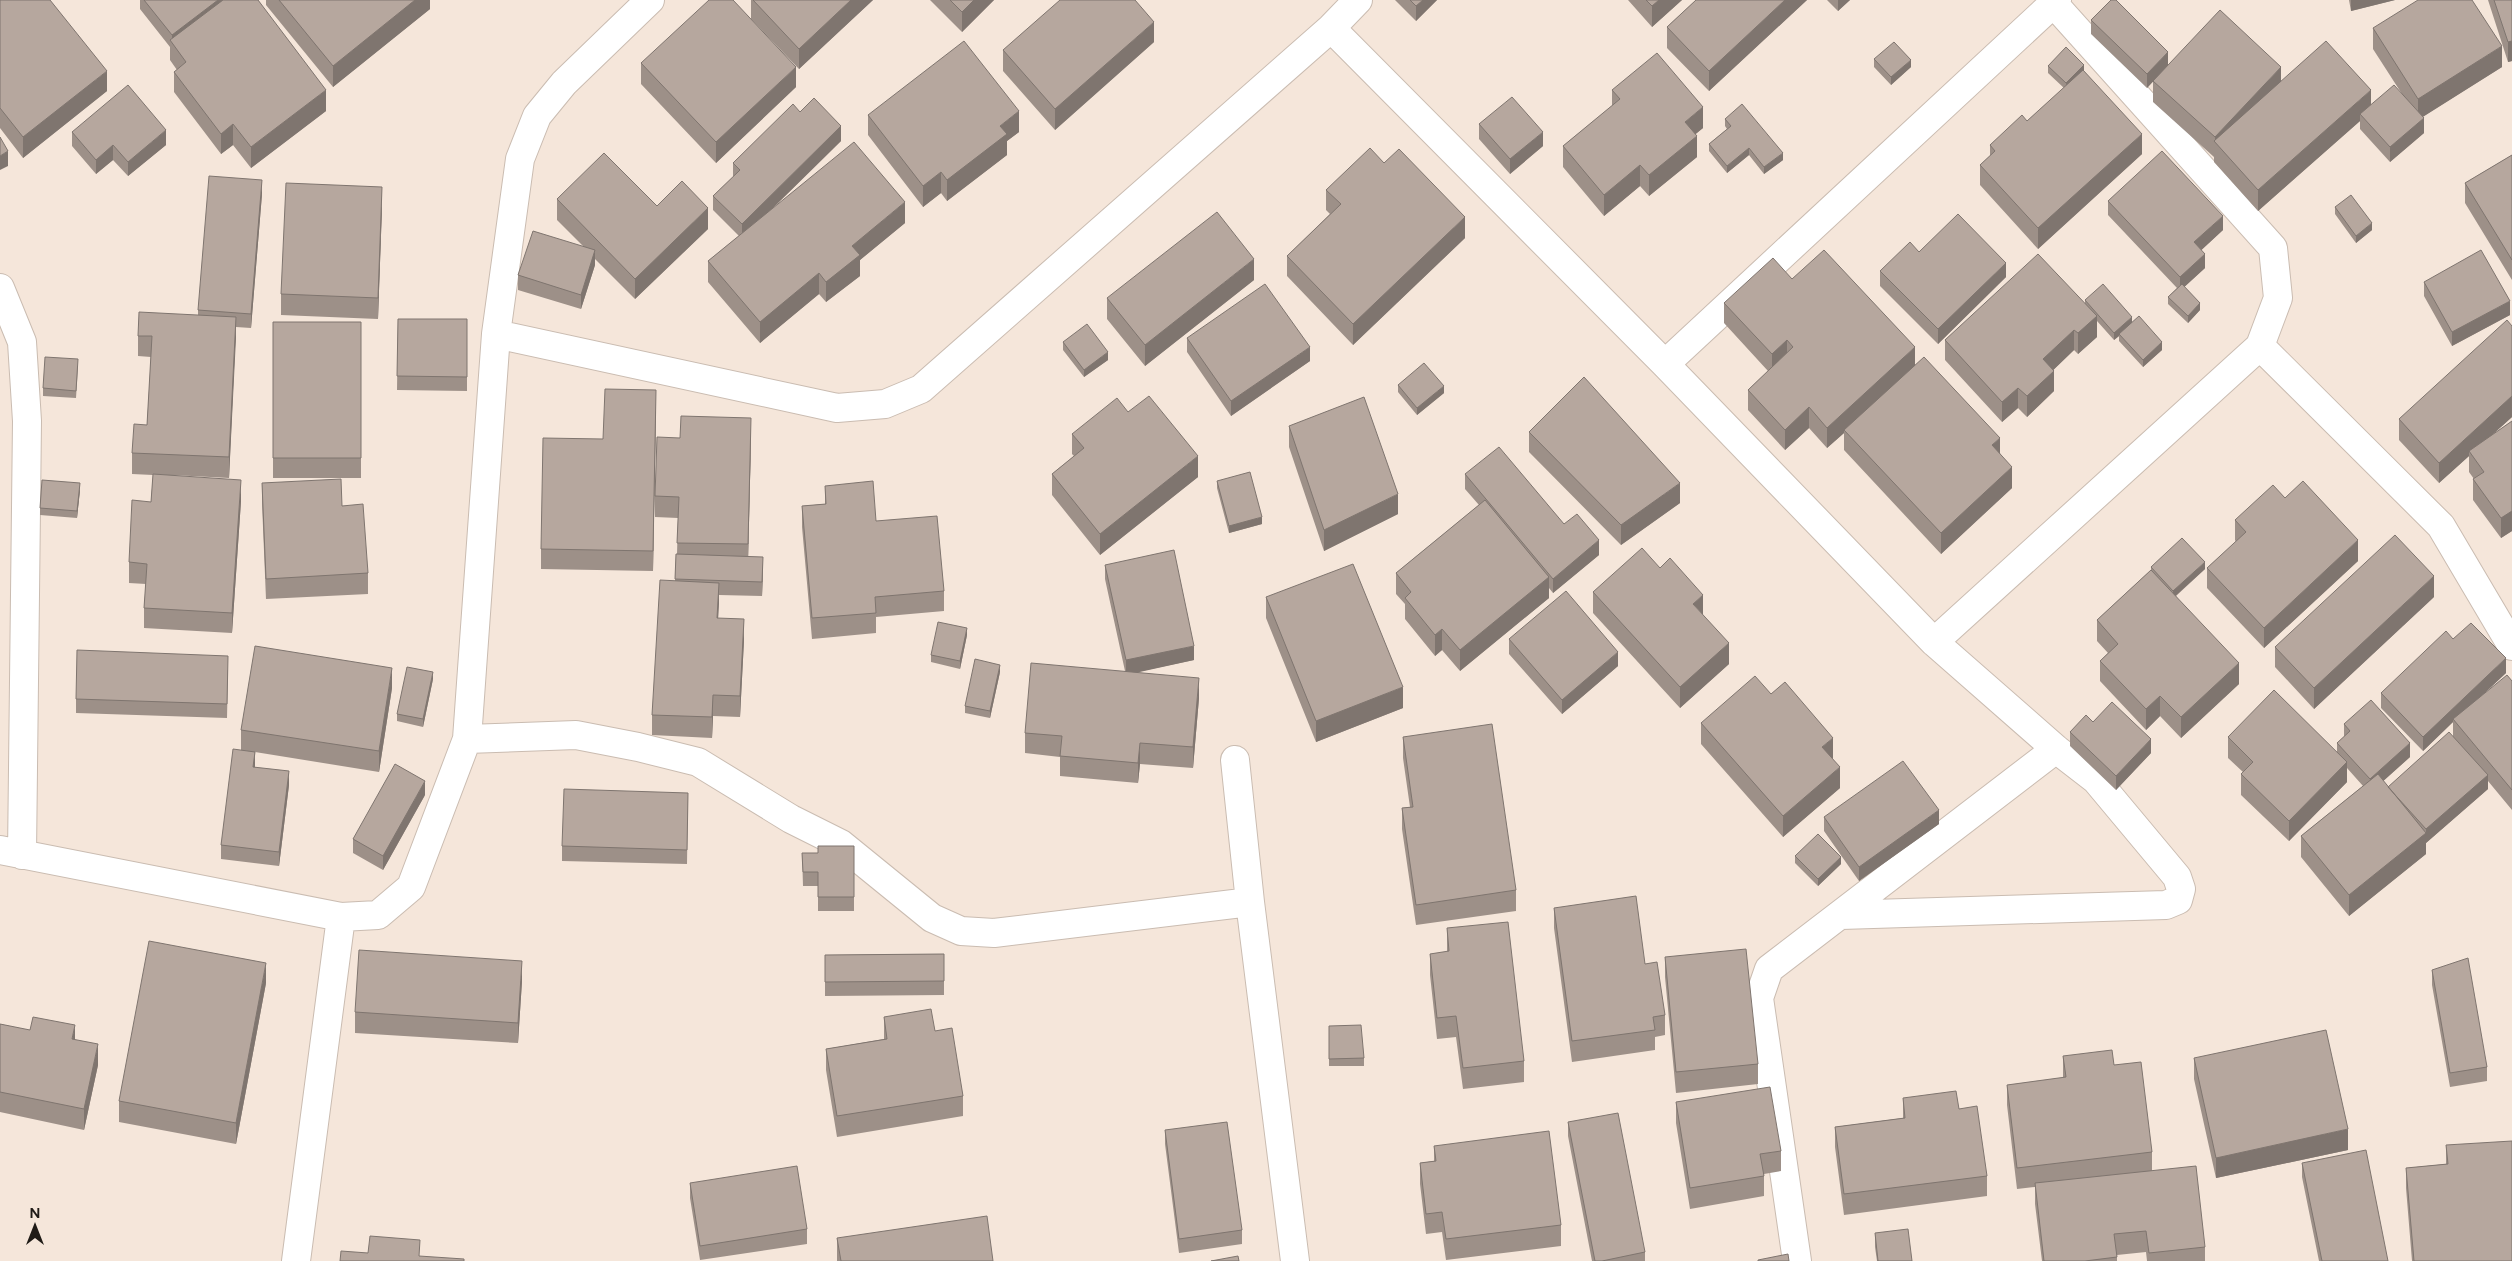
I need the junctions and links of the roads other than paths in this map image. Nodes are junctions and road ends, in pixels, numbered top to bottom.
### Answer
1 (650, 0) edge
2 (1358, 0) edge
3 (2055, 2) edge
4 (1331, 28) junction
5 (0, 288) edge
6 (496, 334) junction
7 (11, 342) edge
8 (2260, 346) junction
9 (1665, 364) junction
10 (1934, 642) junction
11 (2512, 646) edge
12 (467, 739) junction
13 (2056, 749) junction
14 (1235, 760) dead end
15 (11, 852) edge
16 (1250, 902) junction
17 (1841, 915) junction
18 (340, 917) junction
19 (296, 1261) edge
20 (1295, 1261) edge
21 (1797, 1261) edge

1 - 6 street
2 - 4 street
3 - 8 street
3 - 9 street
4 - 6 street
4 - 9 street
5 - 7 street
6 - 12 street
7 - 15 street
8 - 10 street
8 - 11 street
9 - 10 street
10 - 13 street
12 - 16 street
12 - 18 street
13 - 17 street
13 - 17 street
14 - 16 street
15 - 18 street
16 - 20 street
17 - 21 street
18 - 19 street

